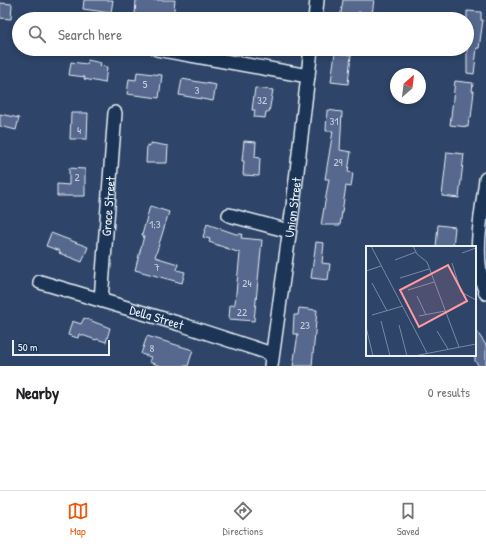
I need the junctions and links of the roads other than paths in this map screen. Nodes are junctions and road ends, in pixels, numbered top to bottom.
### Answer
1 (317, 0) edge
2 (316, 12) edge
3 (196, 56) edge
4 (310, 56) edge
5 (308, 76) junction
6 (115, 113) dead end
7 (486, 179) edge
8 (229, 215) dead end
9 (289, 231) junction
10 (40, 282) dead end
11 (486, 293) edge
12 (101, 300) junction
13 (272, 360) edge

1 - 2 street
3 - 5 street
4 - 5 street, Union Street
5 - 9 street, Union Street
6 - 12 street, Grace Street
7 - 11 street
8 - 9 street
9 - 13 street, Union Street
10 - 12 street, Della Street
12 - 13 street, Della Street

